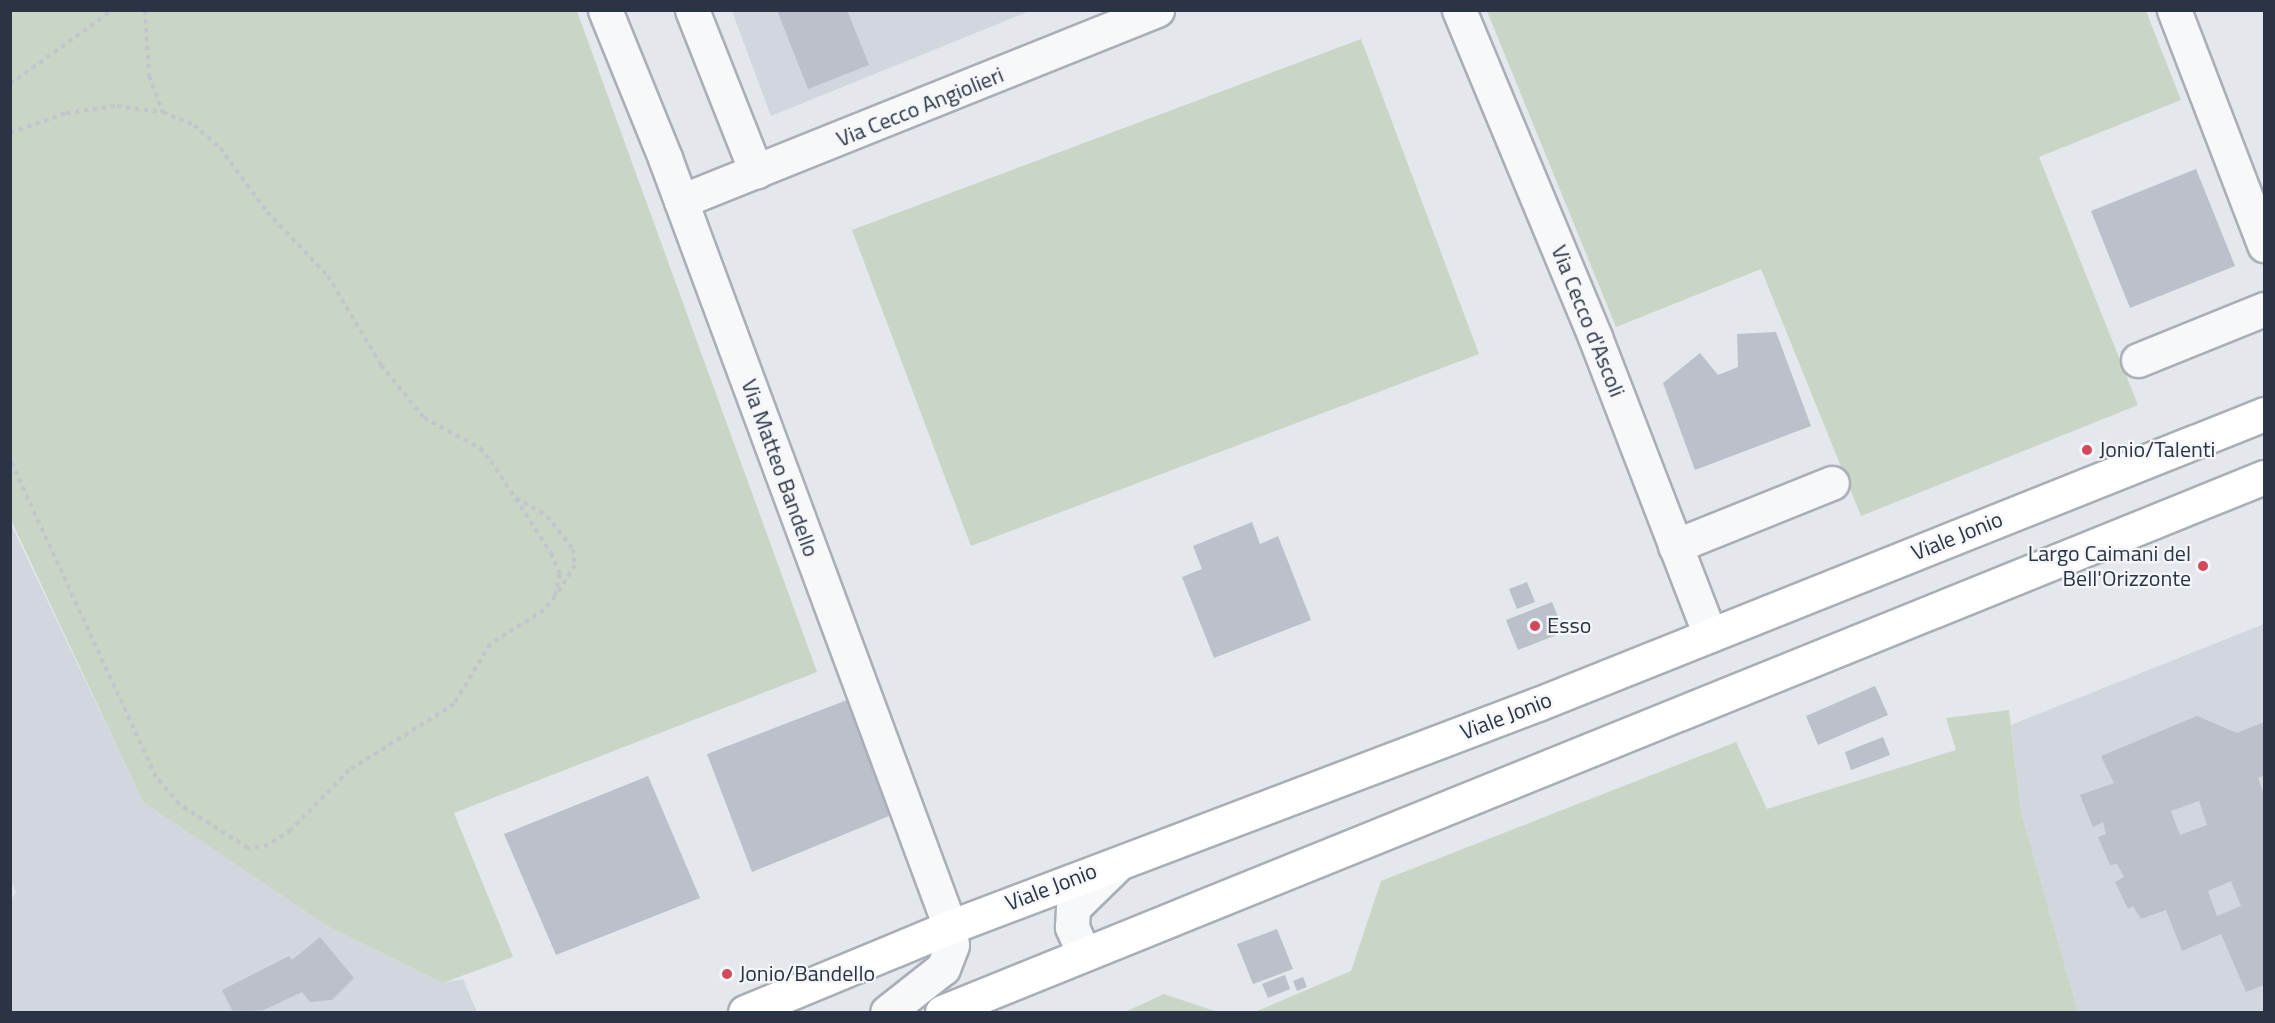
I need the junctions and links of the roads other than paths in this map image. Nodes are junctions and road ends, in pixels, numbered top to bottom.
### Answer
1 (605, 10) edge
2 (692, 10) edge
3 (1157, 10) edge
4 (1459, 10) edge
5 (2174, 10) edge
6 (756, 172) junction
7 (681, 201) junction
8 (2265, 245) edge
9 (2265, 309) edge
10 (2138, 360) dead end
11 (2265, 414) edge
12 (2265, 477) edge
13 (1832, 483) dead end
14 (1675, 546) junction
15 (1710, 634) junction
16 (1129, 857) junction
17 (950, 927) junction
18 (1084, 954) junction
19 (745, 1012) edge
20 (887, 1012) edge
21 (942, 1012) edge

1 - 7 street, Via Matteo Bandello
2 - 6 street
3 - 6 street, Via Cecco Angiolieri
4 - 14 street, Via Cecco d'Ascoli
5 - 8 street
6 - 7 street, Via Cecco Angiolieri
7 - 17 street, Via Matteo Bandello
9 - 10 street
11 - 15 main road, Viale Jonio
12 - 18 main road
13 - 14 street
14 - 15 street, Via Cecco d'Ascoli
15 - 16 main road, Viale Jonio
16 - 17 main road, Viale Jonio
16 - 18 street
17 - 19 main road, Viale Jonio
17 - 20 street
18 - 21 main road

